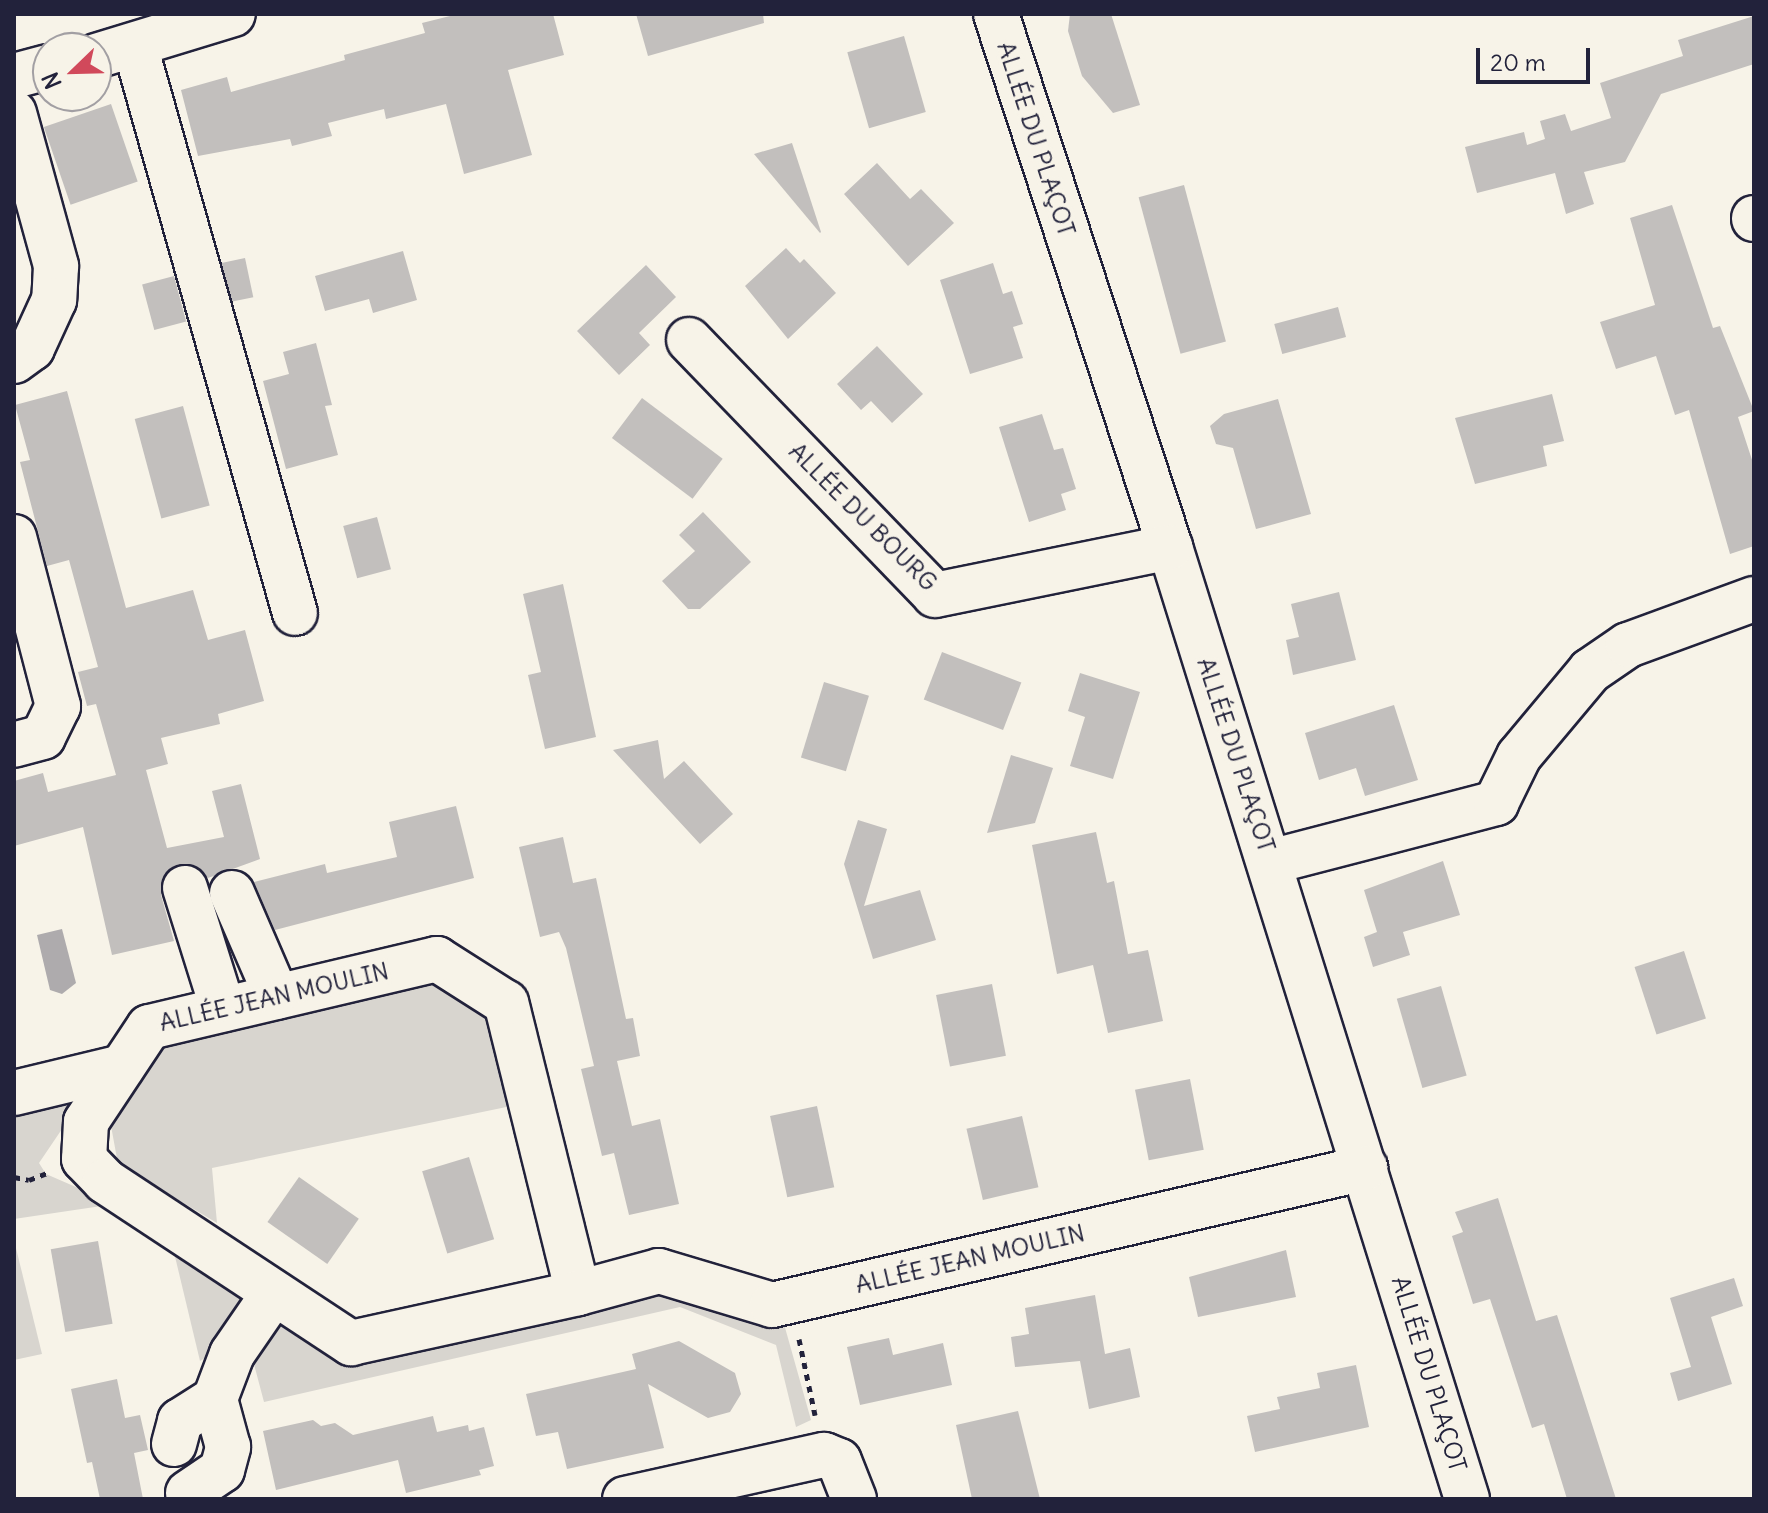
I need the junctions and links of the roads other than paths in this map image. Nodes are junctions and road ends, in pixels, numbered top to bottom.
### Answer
1 (233, 14) edge
2 (996, 14) edge
3 (116, 51) edge
4 (14, 113) edge
5 (689, 340) dead end
6 (14, 361) edge
7 (14, 537) edge
8 (1170, 547) junction
9 (1754, 599) edge
10 (295, 613) dead end
11 (14, 745) edge
12 (1270, 862) junction
13 (185, 888) dead end
14 (232, 893) dead end
15 (277, 997) junction
16 (223, 1009) junction
17 (122, 1067) junction
18 (14, 1093) edge
19 (1365, 1168) junction
20 (274, 1293) junction
21 (578, 1293) junction
22 (215, 1399) junction
23 (174, 1444) dead end
24 (188, 1493) dead end
25 (625, 1499) edge
26 (854, 1499) edge
27 (1467, 1499) edge

1 - 3 street
2 - 8 street, ALLÉE DU PLAÇOT
3 - 10 street
4 - 6 street
5 - 8 street, ALLÉE DU BOURG
7 - 11 street
8 - 12 street, ALLÉE DU PLAÇOT
9 - 12 street
12 - 19 street, ALLÉE DU PLAÇOT
13 - 16 street
14 - 15 street
15 - 16 street, ALLÉE JEAN MOULIN
15 - 21 street, ALLÉE JEAN MOULIN
16 - 17 street, ALLÉE JEAN MOULIN
17 - 18 street
17 - 20 street, ALLÉE JEAN MOULIN
19 - 21 street, ALLÉE JEAN MOULIN
19 - 27 street, ALLÉE DU PLAÇOT
20 - 21 street, ALLÉE JEAN MOULIN
20 - 22 street
22 - 23 street
22 - 24 street
25 - 26 street

